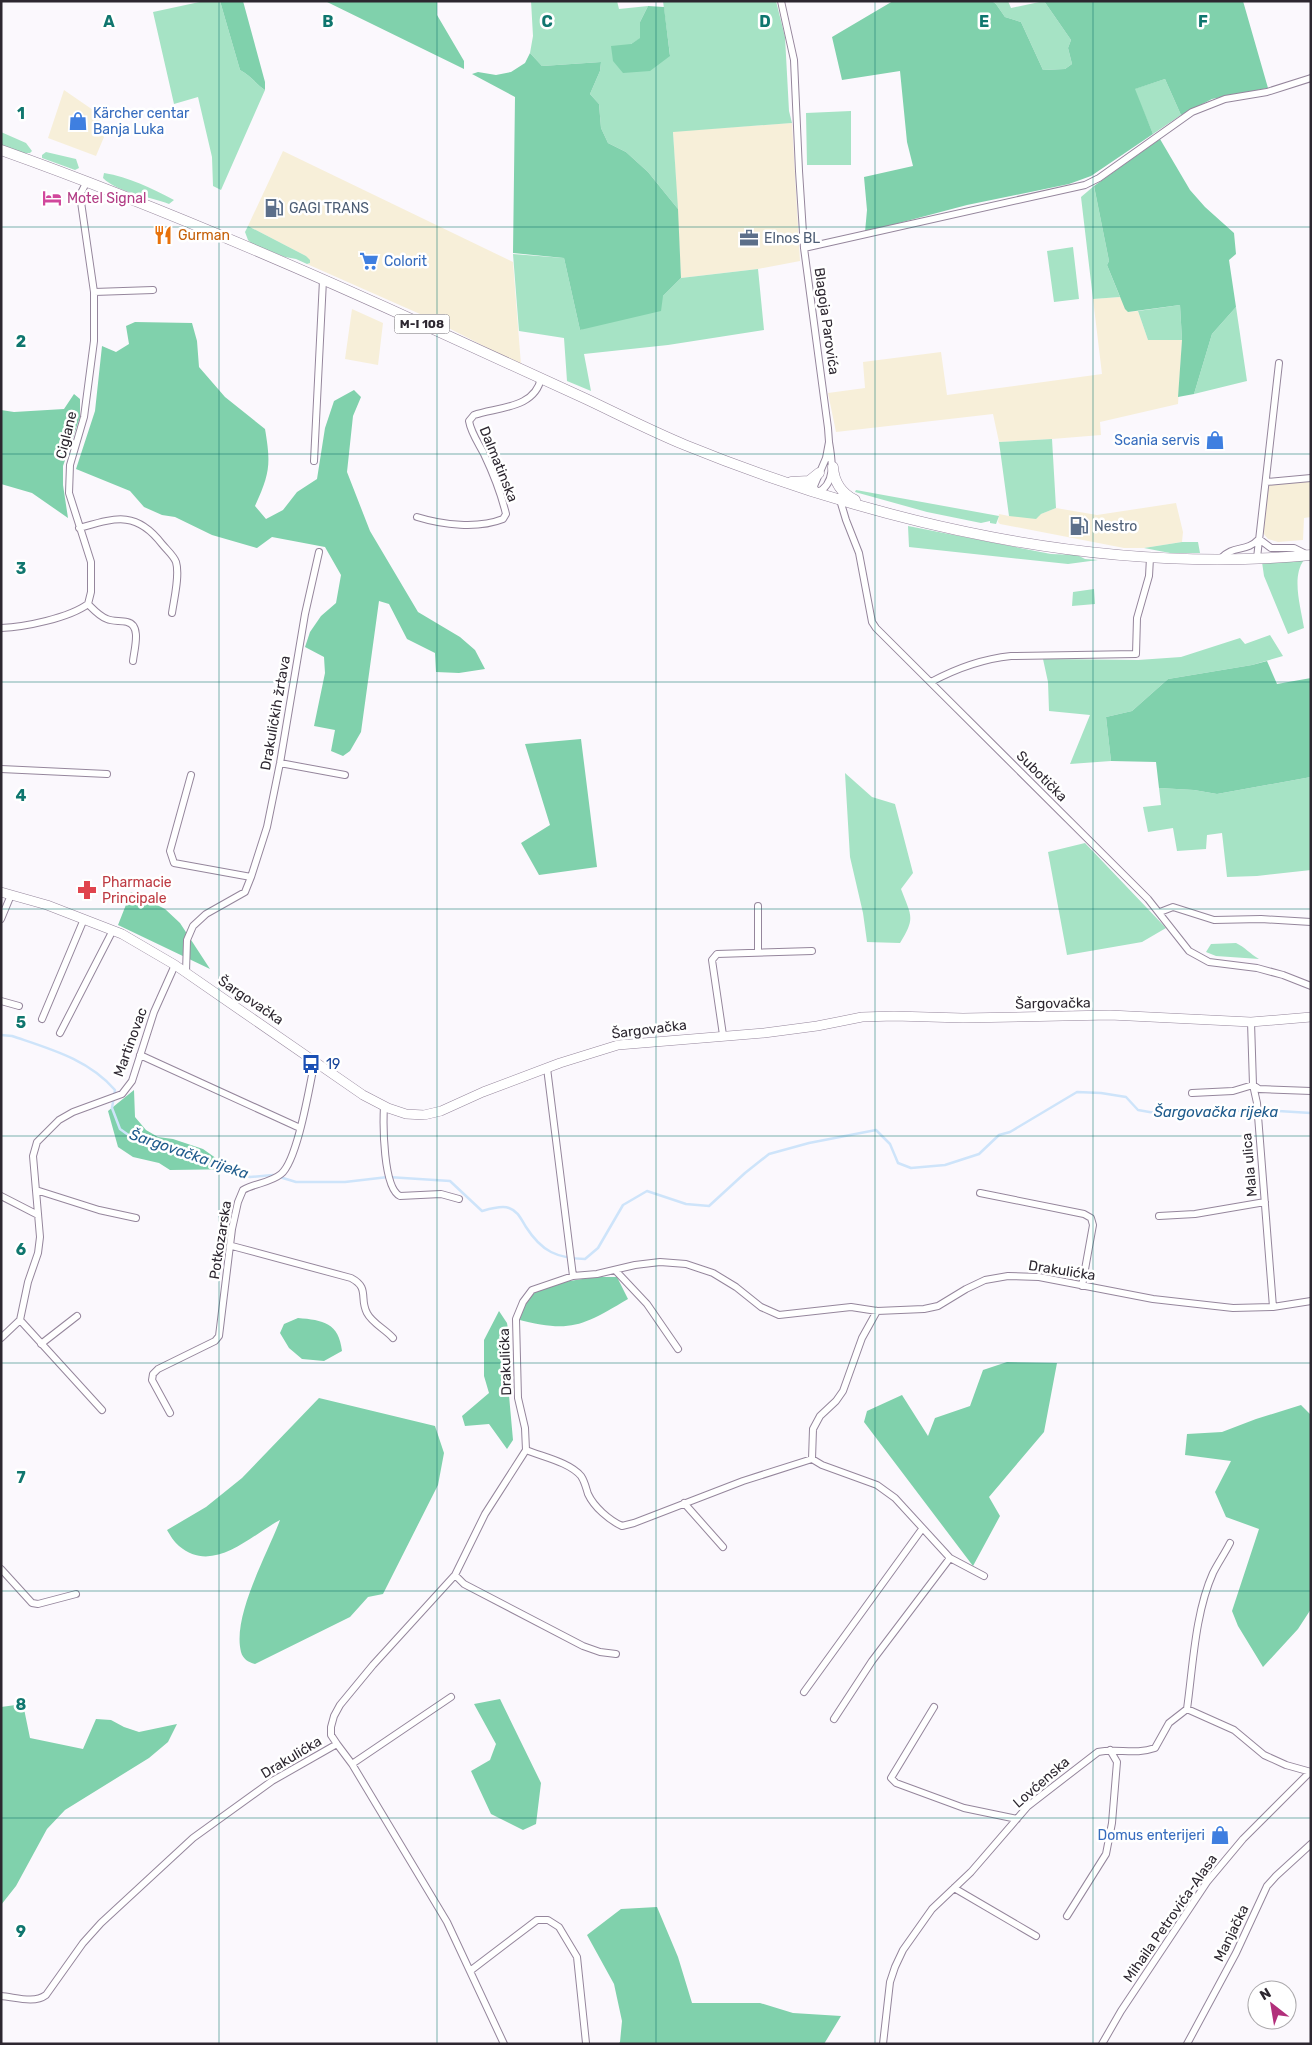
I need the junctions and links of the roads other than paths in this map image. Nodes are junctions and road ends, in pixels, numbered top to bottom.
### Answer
1 (780, 1) edge
2 (1311, 78) edge
3 (1, 150) edge
4 (87, 181) junction
5 (804, 248) junction
6 (323, 280) junction
7 (153, 290) dead end
8 (94, 292) junction
9 (1280, 362) dead end
10 (541, 378) junction
11 (829, 442) junction
12 (314, 461) dead end
13 (832, 467) junction
14 (819, 473) junction
15 (777, 478) junction
16 (1311, 478) edge
17 (1266, 482) junction
18 (816, 493) junction
19 (840, 500) junction
20 (872, 508) junction
21 (417, 517) dead end
22 (79, 528) junction
23 (1259, 539) junction
24 (319, 552) dead end
25 (1309, 555) edge
26 (1150, 558) junction
27 (1257, 558) junction
28 (1220, 559) junction
29 (88, 604) junction
30 (172, 612) dead end
31 (1, 628) edge
32 (133, 662) dead end
33 (931, 682) junction
34 (280, 763) junction
35 (1, 769) edge
36 (107, 774) dead end
37 (191, 775) dead end
38 (345, 775) dead end
39 (251, 877) junction
40 (1, 892) edge
41 (11, 895) junction
42 (758, 906) dead end
43 (1160, 912) junction
44 (1, 919) edge
45 (84, 919) junction
46 (1311, 922) edge
47 (113, 930) junction
48 (812, 951) dead end
49 (758, 952) junction
50 (175, 965) junction
51 (186, 972) junction
52 (1311, 986) edge
53 (1, 1001) edge
54 (19, 1006) dead end
55 (1311, 1017) edge
56 (42, 1019) dead end
57 (1251, 1022) junction
58 (60, 1033) dead end
59 (723, 1035) junction
60 (140, 1055) junction
61 (315, 1060) junction
62 (547, 1068) junction
63 (1253, 1085) junction
64 (1311, 1091) edge
65 (1192, 1093) dead end
66 (384, 1106) junction
67 (300, 1128) junction
68 (36, 1190) junction
69 (980, 1193) dead end
70 (1, 1196) edge
71 (459, 1199) dead end
72 (1265, 1202) junction
73 (38, 1215) junction
74 (1159, 1216) dead end
75 (136, 1218) dead end
76 (232, 1246) junction
77 (615, 1270) junction
78 (573, 1276) junction
79 (1082, 1286) junction
80 (1311, 1301) edge
81 (1273, 1307) junction
82 (877, 1311) junction
83 (76, 1316) dead end
84 (20, 1320) junction
85 (1, 1338) edge
86 (393, 1338) dead end
87 (41, 1344) junction
88 (678, 1349) dead end
89 (102, 1410) dead end
90 (170, 1413) dead end
91 (526, 1450) junction
92 (812, 1459) junction
93 (684, 1503) junction
94 (922, 1530) junction
95 (1230, 1543) dead end
96 (723, 1547) dead end
97 (950, 1558) junction
98 (1, 1569) edge
99 (456, 1575) junction
100 (984, 1576) dead end
101 (76, 1594) dead end
102 (616, 1654) dead end
103 (804, 1692) dead end
104 (451, 1697) dead end
105 (934, 1707) dead end
106 (1187, 1709) junction
107 (834, 1719) dead end
108 (337, 1744) junction
109 (1110, 1750) junction
110 (352, 1764) junction
111 (1310, 1772) edge
112 (1017, 1819) junction
113 (1311, 1844) edge
114 (954, 1888) junction
115 (1067, 1916) dead end
116 (1036, 1936) dead end
117 (470, 1971) junction
118 (1, 1996) edge
119 (586, 2043) edge
120 (504, 2044) edge
121 (883, 2044) edge
122 (1102, 2044) edge
123 (1187, 2044) edge

1 - 5 street, Blagoja Parovića
2 - 5 street
3 - 4 main road, M-I 108
4 - 6 main road, M-I 108
4 - 8 street, Ciglane
5 - 11 street, Blagoja Parovića
6 - 10 main road, M-I 108
6 - 12 street
7 - 8 street
8 - 22 street, Ciglane
9 - 17 street
10 - 15 main road, M-I 108
10 - 21 street, Dalmatinska
11 - 13 street
11 - 14 street, Blagoja Parovića
13 - 18 street
13 - 20 main road
14 - 15 main road
14 - 18 street, Blagoja Parovića
15 - 18 main road, M-I 108
16 - 17 street
17 - 23 street
18 - 19 main road, M-I 108
19 - 20 main road, M-I 108
19 - 33 street, Subotička
20 - 26 main road, M-I 108
22 - 29 street, Ciglane
22 - 30 street
23 - 25 street
23 - 27 street
23 - 28 street
24 - 34 street, Drakulićkih žrtava
25 - 27 main road, M-I 108
26 - 28 main road, M-I 108
26 - 33 street
27 - 28 main road, M-I 108
29 - 31 street
29 - 32 street
33 - 43 street, Subotička
34 - 38 street
34 - 39 street, Drakulićkih žrtava
35 - 36 street
37 - 39 street
39 - 51 street, Drakulićkih žrtava
40 - 41 street, Šargovačka
41 - 44 street
41 - 45 street, Šargovačka
42 - 49 street
43 - 46 street
43 - 52 street, Subotička
45 - 47 street, Šargovačka
45 - 56 street
47 - 50 street, Šargovačka
47 - 58 street
48 - 49 street
49 - 59 street
50 - 51 street, Šargovačka
50 - 60 street, Martinovac
51 - 61 street, Šargovačka
53 - 54 street
55 - 57 street, Šargovačka
57 - 59 street, Šargovačka
57 - 63 street, Mala ulica
59 - 62 street, Šargovačka
60 - 67 street
60 - 68 street, Martinovac
61 - 66 street, Šargovačka
61 - 67 street, Potkozarska
62 - 66 street, Šargovačka
62 - 78 street
63 - 64 street
63 - 65 street
63 - 72 street, Mala ulica
66 - 71 street
67 - 76 street, Potkozarska
68 - 73 street, Martinovac
68 - 75 street
69 - 79 street
70 - 73 street
72 - 74 street
72 - 81 street, Mala ulica
73 - 84 street, Martinovac
76 - 86 street
76 - 90 street, Potkozarska
77 - 78 street, Drakulićka
77 - 82 street, Drakulićka
77 - 88 street
78 - 91 street, Drakulićka
79 - 81 street, Drakulićka
79 - 82 street, Drakulićka
80 - 81 street, Drakulićka
82 - 92 street
83 - 87 street
84 - 85 street
84 - 87 street
87 - 89 street
91 - 93 street
91 - 99 street, Drakulićka
92 - 93 street
92 - 94 street
93 - 96 street
94 - 97 street
94 - 103 street
95 - 106 street
97 - 100 street
97 - 107 street
98 - 101 street
99 - 102 street
99 - 108 street, Drakulićka
104 - 110 street
105 - 112 street
106 - 109 street, Lovćenska
106 - 111 street
108 - 110 street
108 - 118 street, Drakulićka
109 - 112 street, Lovćenska
109 - 115 street
110 - 117 street
111 - 122 street, Mihaila Petrovića-Alasa
112 - 114 street, Lovćenska
113 - 123 street, Manjačka
114 - 116 street
114 - 121 street, Lovćenska
117 - 119 street
117 - 120 street

